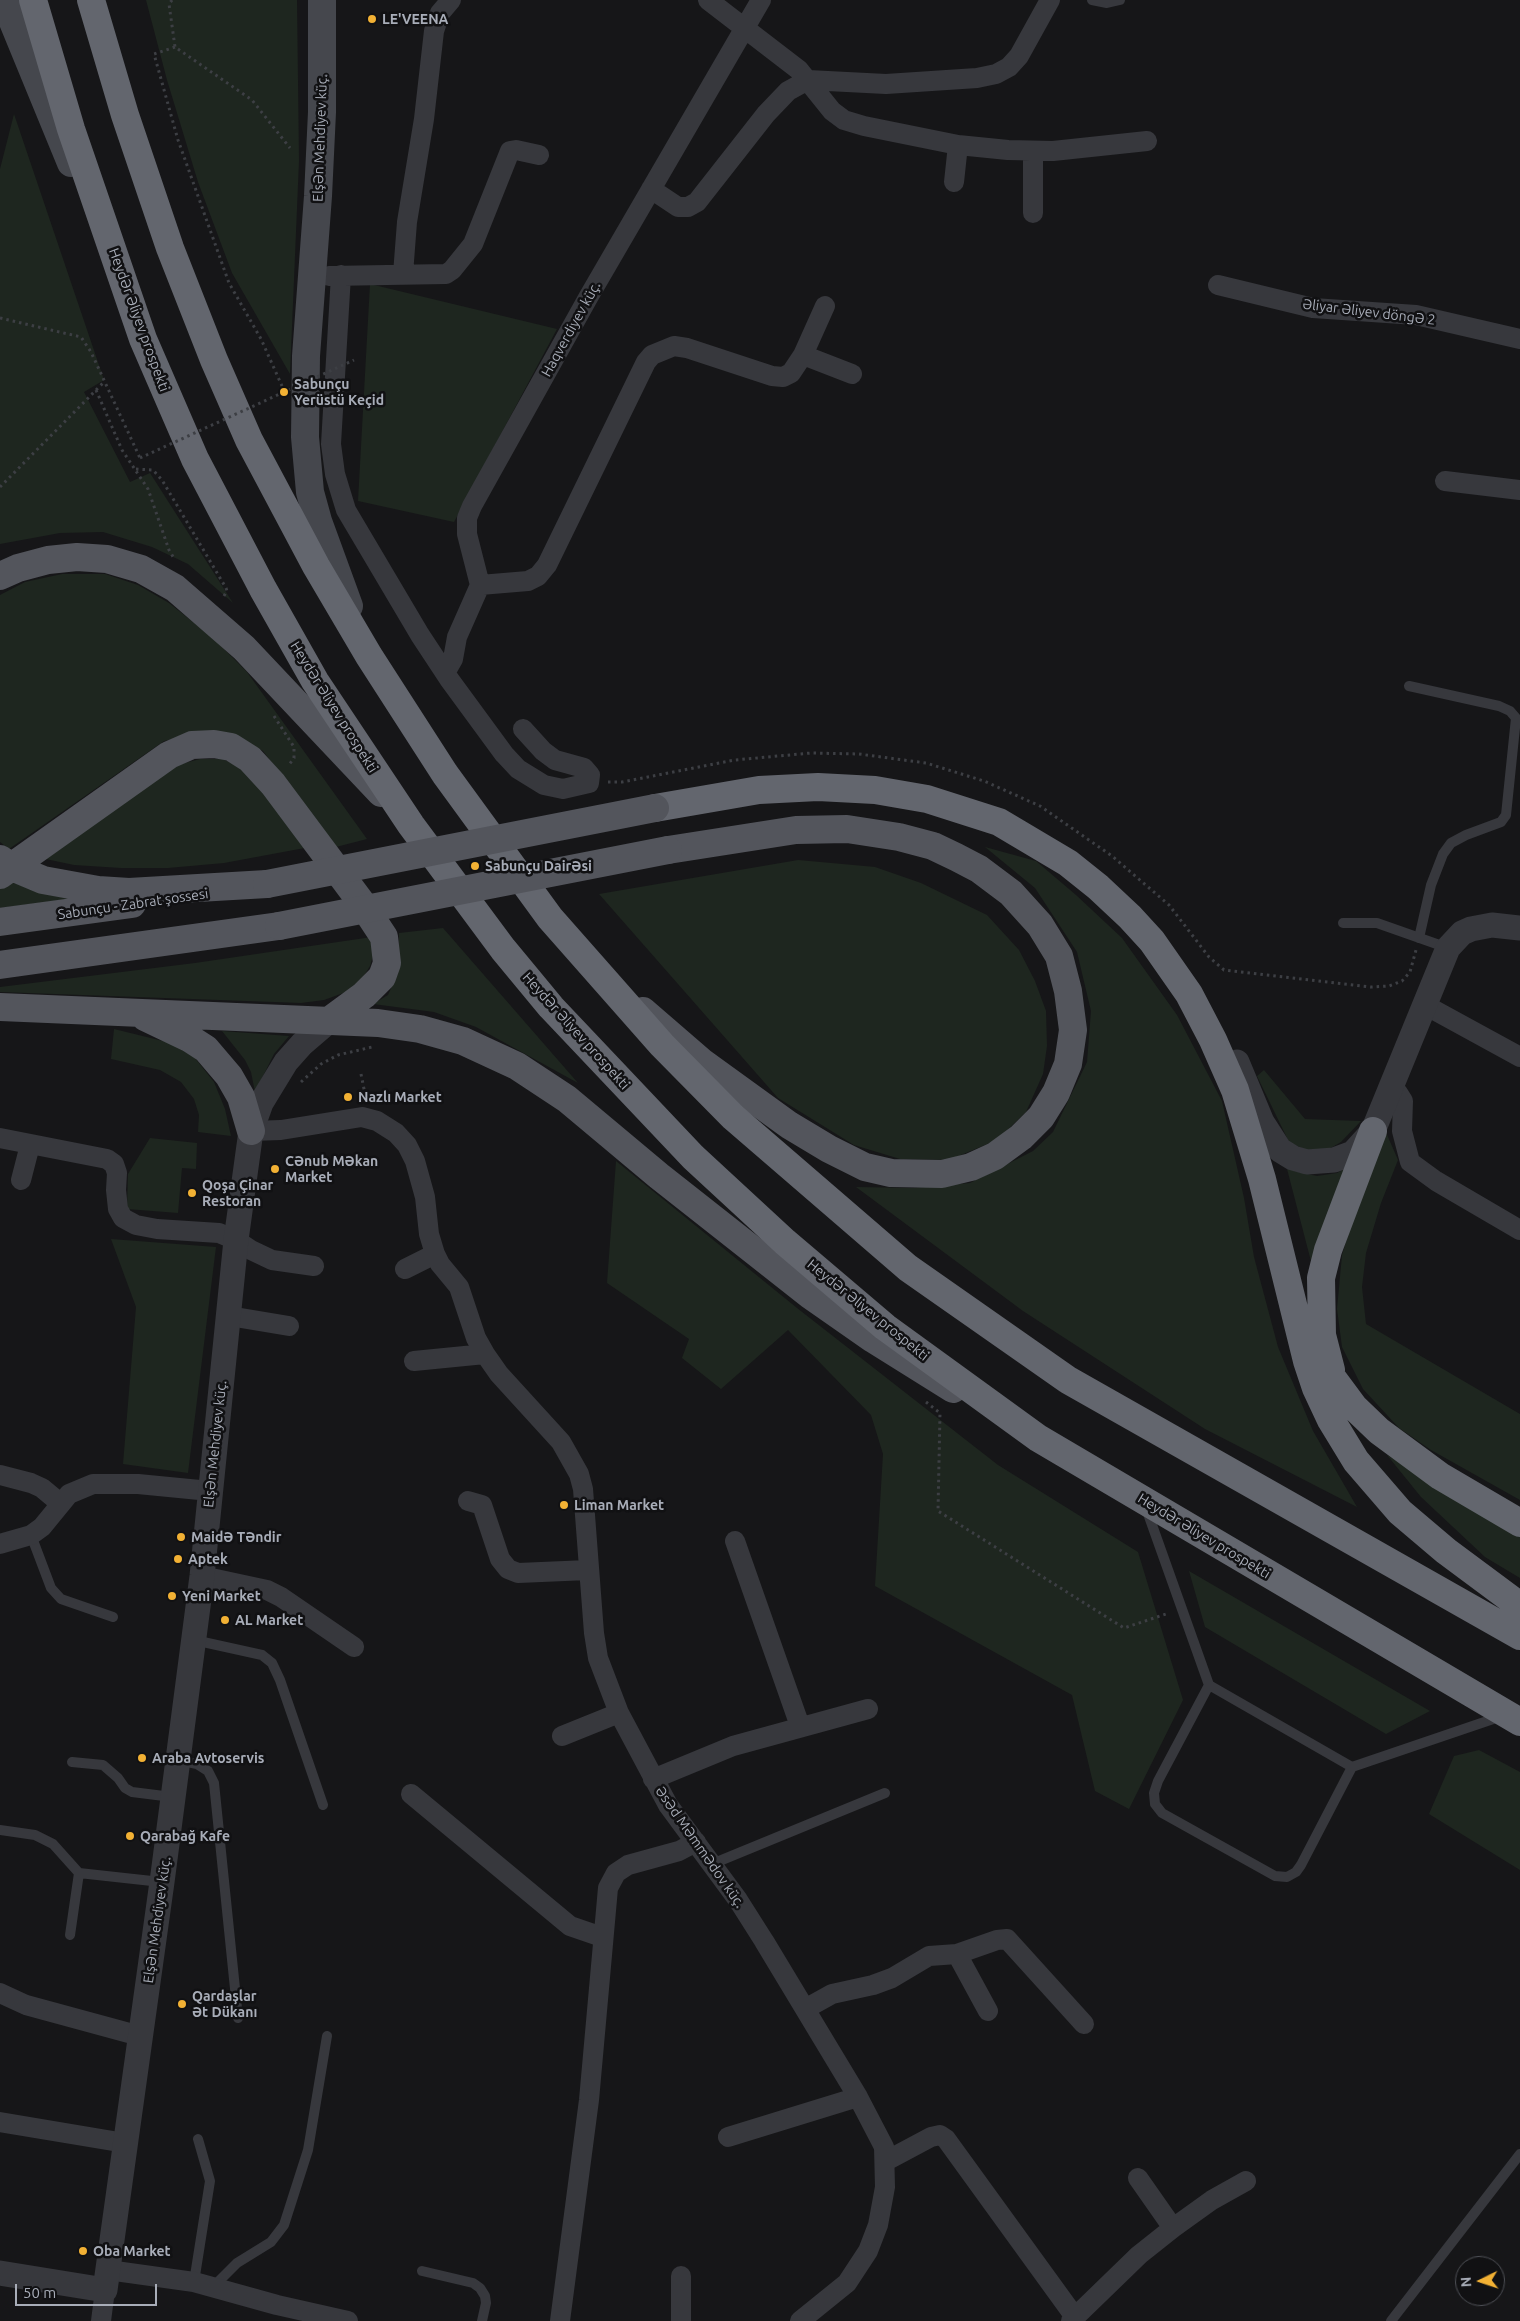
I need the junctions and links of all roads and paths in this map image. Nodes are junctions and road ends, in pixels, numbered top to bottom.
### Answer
1 (4, 0) edge
2 (33, 0) edge
3 (91, 0) edge
4 (172, 0) edge
5 (322, 0) edge
6 (451, 0) edge
7 (708, 0) edge
8 (761, 0) edge
9 (1050, 0) edge
10 (1092, 0) edge
11 (1120, 0) edge
12 (744, 27) junction
13 (174, 47) junction
14 (808, 80) junction
15 (1146, 141) dead end
16 (958, 145) junction
17 (290, 148) dead end
18 (1032, 151) junction
19 (539, 155) dead end
20 (954, 182) dead end
21 (651, 189) junction
22 (1033, 213) dead end
23 (403, 274) junction
24 (340, 275) junction
25 (313, 277) junction
26 (1218, 285) dead end
27 (825, 306) dead end
28 (0, 318) edge
29 (143, 339) junction
30 (1520, 339) edge
31 (803, 355) junction
32 (354, 360) dead end
33 (852, 374) dead end
34 (105, 381) junction
35 (96, 390) junction
36 (284, 392) junction
37 (1445, 482) dead end
38 (0, 487) edge
39 (1520, 490) edge
40 (178, 564) dead end
41 (0, 576) edge
42 (480, 586) junction
43 (216, 594) dead end
44 (222, 599) dead end
45 (369, 656) junction
46 (444, 673) junction
47 (1409, 686) dead end
48 (523, 728) dead end
49 (655, 808) joint
50 (411, 825) junction
51 (4, 867) edge
52 (267, 884) junction
53 (1130, 917) junction
54 (0, 922) edge
55 (1343, 923) dead end
56 (1520, 928) edge
57 (1419, 938) junction
58 (1448, 948) junction
59 (0, 965) edge
60 (596, 969) junction
61 (1424, 1005) junction
62 (0, 1006) edge
63 (135, 1012) junction
64 (330, 1020) junction
65 (378, 1046) dead end
66 (1520, 1056) edge
67 (361, 1074) dead end
68 (299, 1084) dead end
69 (1391, 1089) junction
70 (362, 1117) junction
71 (251, 1131) junction
72 (1374, 1131) junction
73 (0, 1138) edge
74 (30, 1145) junction
75 (22, 1180) dead end
76 (1520, 1230) edge
77 (236, 1240) junction
78 (435, 1254) junction
79 (314, 1266) dead end
80 (405, 1269) dead end
81 (1293, 1311) junction
82 (229, 1316) junction
83 (290, 1326) dead end
84 (484, 1354) junction
85 (414, 1361) dead end
86 (1338, 1388) junction
87 (925, 1401) dead end
88 (1038, 1438) junction
89 (0, 1475) edge
90 (210, 1492) junction
91 (1143, 1500) junction
92 (468, 1501) dead end
93 (60, 1503) junction
94 (1520, 1523) edge
95 (31, 1535) junction
96 (735, 1541) dead end
97 (0, 1544) edge
98 (588, 1570) junction
99 (202, 1576) junction
100 (1520, 1606) edge
101 (1182, 1608) junction
102 (113, 1617) dead end
103 (1520, 1636) edge
104 (194, 1639) junction
105 (354, 1647) dead end
106 (1209, 1686) junction
107 (868, 1709) dead end
108 (619, 1713) junction
109 (1513, 1718) edge
110 (800, 1726) junction
111 (562, 1736) dead end
112 (178, 1760) junction
113 (72, 1762) dead end
114 (1352, 1766) junction
115 (653, 1779) junction
116 (885, 1793) dead end
117 (411, 1794) dead end
118 (173, 1797) junction
119 (323, 1805) dead end
120 (0, 1830) edge
121 (696, 1842) junction
122 (712, 1864) junction
123 (79, 1873) junction
124 (162, 1882) junction
125 (70, 1935) dead end
126 (602, 1937) junction
127 (957, 1954) junction
128 (0, 1993) edge
129 (805, 2009) junction
130 (988, 2011) dead end
131 (238, 2018) dead end
132 (1084, 2024) dead end
133 (140, 2036) junction
134 (327, 2036) dead end
135 (858, 2097) junction
136 (0, 2122) edge
137 (728, 2137) dead end
138 (198, 2139) dead end
139 (125, 2143) junction
140 (1520, 2154) edge
141 (886, 2161) junction
142 (1138, 2178) dead end
143 (1246, 2181) dead end
144 (1173, 2228) junction
145 (422, 2271) dead end
146 (0, 2273) edge
147 (680, 2276) dead end
148 (106, 2280) junction
149 (194, 2282) junction
150 (214, 2286) junction
151 (326, 2319) edge
152 (1073, 2319) edge
153 (101, 2321) edge
154 (348, 2321) edge
155 (482, 2321) edge
156 (560, 2321) edge
157 (681, 2321) edge
158 (800, 2321) edge
159 (1391, 2321) edge

1 - 29 main road
2 - 29 highway, Heydər Əliyev prospekti
3 - 45 highway
4 - 13 path
5 - 25 main road, Elşən Mehdiyev küç.
6 - 23 street
7 - 12 street
8 - 12 street, Haqverdiyev küç.
9 - 14 street
10 - 11 lane
12 - 14 street
12 - 21 street, Haqverdiyev küç.
13 - 17 path
13 - 36 path
14 - 16 street
14 - 21 street
15 - 18 street
16 - 18 street
16 - 20 street
18 - 22 street
19 - 23 street
21 - 42 street, Haqverdiyev küç.
23 - 24 street
24 - 25 street
24 - 46 street
25 - 45 main road, Elşən Mehdiyev küç.
26 - 30 street, Əliyar Əliyev döngə 2
27 - 31 street
28 - 34 path
29 - 50 highway, Heydər Əliyev prospekti
31 - 33 street
31 - 42 street
32 - 36 path, bridge
34 - 35 path
34 - 36 path, bridge
35 - 38 path
35 - 40 path
37 - 39 street
41 - 50 main road
42 - 46 street
43 - 44 path
45 - 60 highway
46 - 48 street
47 - 57 lane
49 - 52 main road, bridge
49 - 53 highway
50 - 88 highway, Heydər Əliyev prospekti
51 - 52 main road
51 - 64 main road
52 - 54 main road, Sabunçu - Zabrat şossesi
53 - 72 street
53 - 81 highway
55 - 57 lane
56 - 58 street
57 - 58 lane
58 - 61 street
59 - 60 main road, bridge
60 - 103 highway
61 - 66 street
61 - 69 street
62 - 63 main road
63 - 64 main road
63 - 71 main road
64 - 71 street, Elşən Mehdiyev küç.
64 - 88 main road
65 - 68 path
67 - 70 path
69 - 72 street
69 - 76 street
70 - 71 street
70 - 78 street, Əsəd Məmmədov küç.
71 - 77 street, Elşən Mehdiyev küç.
72 - 86 highway
73 - 74 street
74 - 75 street
74 - 77 street
77 - 79 street
77 - 82 street, Elşən Mehdiyev küç.
78 - 80 street
78 - 84 street, Əsəd Məmmədov küç.
81 - 86 highway
81 - 100 highway
82 - 83 street
82 - 90 street, Elşən Mehdiyev küç.
84 - 85 street
84 - 98 street, Əsəd Məmmədov küç.
86 - 94 highway
87 - 101 path
88 - 91 highway, Heydər Əliyev prospekti
89 - 93 street
90 - 93 street
90 - 99 street, Elşən Mehdiyev küç.
91 - 101 lane
91 - 109 highway, Heydər Əliyev prospekti
92 - 98 street
93 - 95 street
95 - 97 street
95 - 102 lane
96 - 110 street
98 - 108 street, Əsəd Məmmədov küç.
99 - 104 street, Elşən Mehdiyev küç.
99 - 105 street
101 - 106 lane
104 - 112 street, Elşən Mehdiyev küç.
104 - 119 lane
106 - 114 lane
106 - 114 lane
107 - 110 street
108 - 111 street
108 - 115 street, Əsəd Məmmədov küç.
109 - 114 lane
110 - 115 street
112 - 118 street, Elşən Mehdiyev küç.
112 - 131 lane
113 - 118 lane
115 - 121 street, Əsəd Məmmədov küç.
116 - 122 lane
117 - 126 street
118 - 124 street, Elşən Mehdiyev küç.
120 - 123 lane
121 - 122 street, Əsəd Məmmədov küç.
121 - 126 street
122 - 129 street, Əsəd Məmmədov küç.
123 - 124 lane
123 - 125 lane
124 - 133 street, Elşən Mehdiyev küç.
126 - 156 street
127 - 129 street
127 - 130 street
127 - 132 street
128 - 133 street
129 - 135 street, Əsəd Məmmədov küç.
133 - 139 street, Elşən Mehdiyev küç.
134 - 150 lane
135 - 137 street
135 - 141 street, Əsəd Məmmədov küç.
136 - 139 street
138 - 149 lane
139 - 148 street, Elşən Mehdiyev küç.
140 - 159 lane
141 - 152 street
141 - 158 street, Əsəd Məmmədov küç.
142 - 144 street
143 - 144 street
144 - 152 street
145 - 155 lane
146 - 148 street
147 - 157 street
148 - 149 street
148 - 153 street, Elşən Mehdiyev küç.
149 - 150 street
150 - 151 street
151 - 154 street

